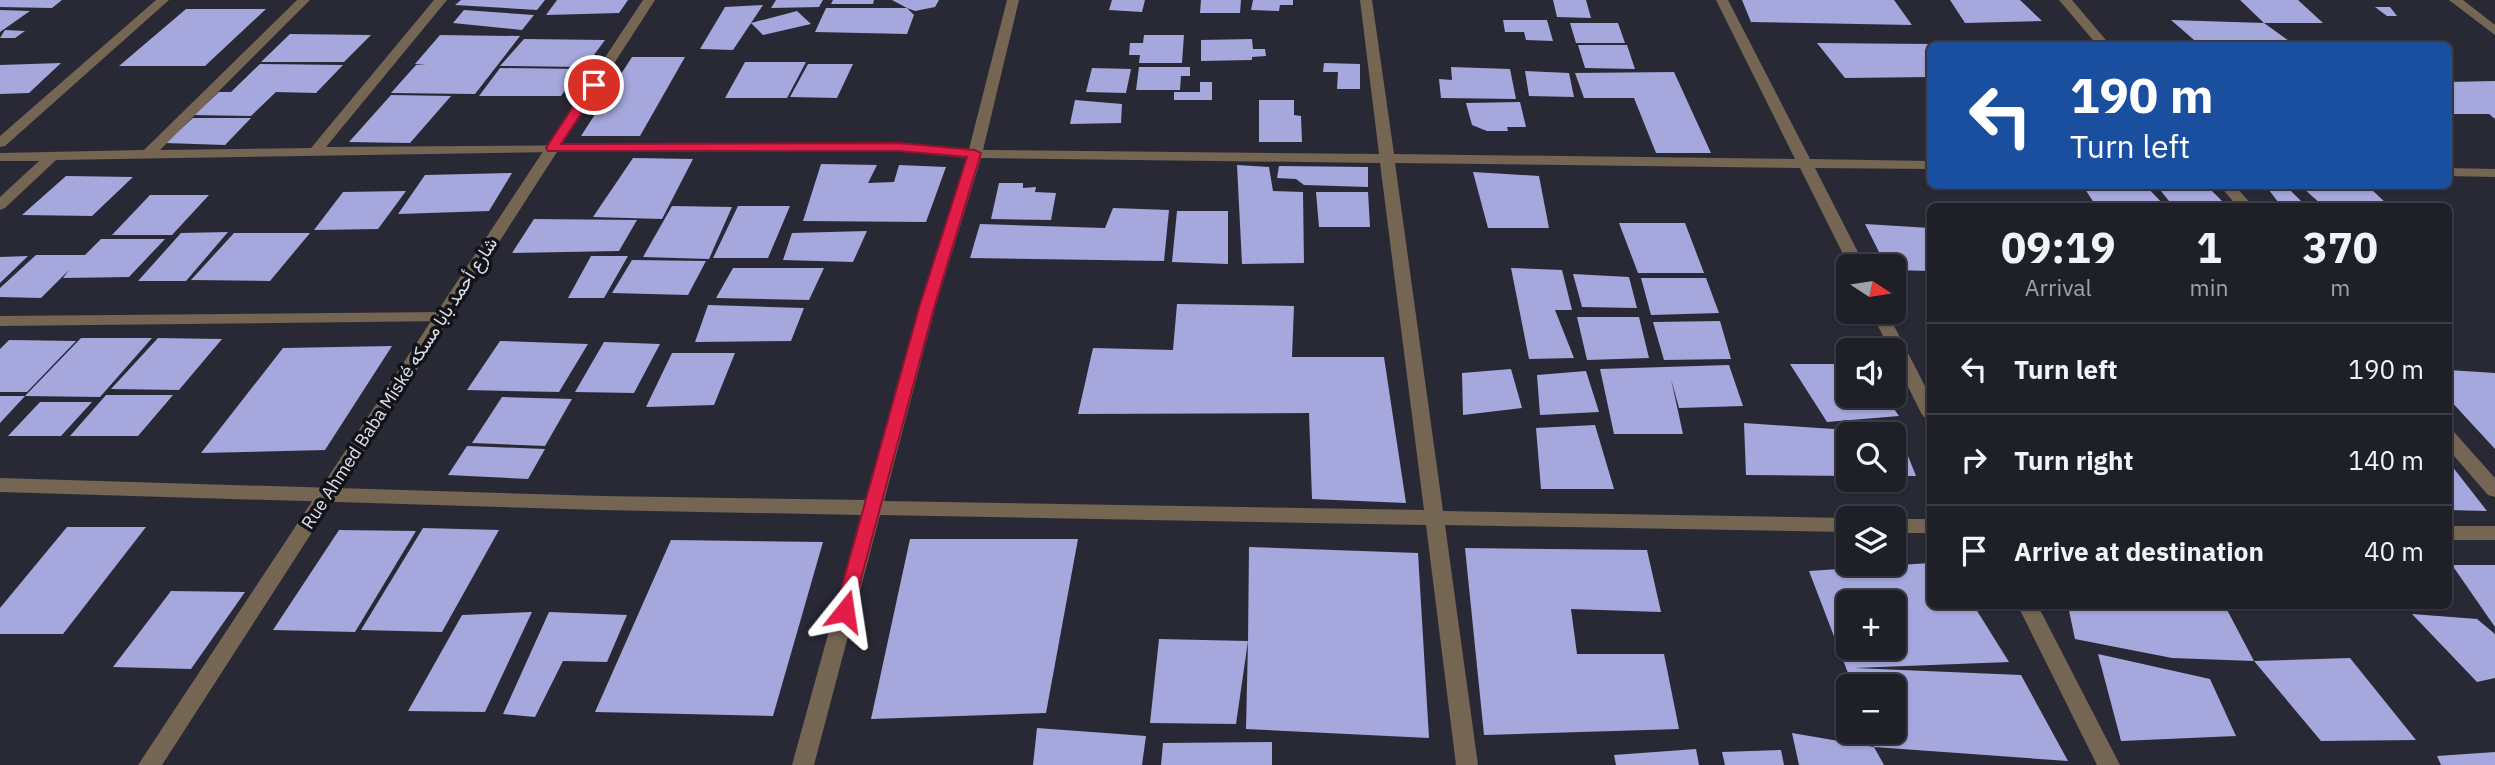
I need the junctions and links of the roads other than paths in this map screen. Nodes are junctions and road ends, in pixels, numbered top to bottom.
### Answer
1 (163, 0) edge
2 (304, 0) edge
3 (441, 0) edge
4 (649, 0) edge
5 (1013, 0) edge
6 (1366, 0) edge
7 (1722, 0) edge
8 (2065, 0) edge
9 (2455, 0) edge
10 (2495, 30) edge
11 (2102, 42) edge
12 (0, 144) edge
13 (552, 148) junction
14 (314, 153) junction
15 (975, 153) junction
16 (148, 155) junction
17 (52, 156) junction
18 (0, 157) edge
19 (1387, 159) junction
20 (1805, 164) junction
21 (1927, 165) edge
22 (2452, 172) edge
23 (2495, 173) edge
24 (2230, 189) edge
25 (2242, 203) edge
26 (0, 205) edge
27 (1851, 254) edge
28 (442, 317) junction
29 (0, 321) edge
30 (1885, 324) edge
31 (1927, 407) edge
32 (2452, 442) edge
33 (0, 485) edge
34 (2495, 490) edge
35 (325, 496) junction
36 (872, 508) junction
37 (1436, 518) junction
38 (1836, 525) edge
39 (1906, 526) edge
40 (1927, 526) edge
41 (2452, 533) edge
42 (2495, 533) edge
43 (2030, 609) edge
44 (149, 765) edge
45 (803, 765) edge
46 (1467, 765) edge
47 (2109, 765) edge

1 - 12 street
2 - 16 street
3 - 14 street
4 - 13 street, Rue Ahmed Baba Miské شارع أحمد بابا مسكه
5 - 15 street
6 - 19 street
7 - 20 street
8 - 11 street
9 - 10 street
13 - 14 street
13 - 15 street
13 - 28 street, Rue Ahmed Baba Miské شارع أحمد بابا مسكه
14 - 16 street
15 - 19 street
15 - 36 street
16 - 17 street
17 - 18 street
17 - 26 street
19 - 20 street
19 - 37 street
20 - 21 street
20 - 27 street
22 - 23 street
24 - 25 street
28 - 29 street
28 - 35 street, Rue Ahmed Baba Miské شارع أحمد بابا مسكه
30 - 31 street
32 - 34 street
33 - 35 street
35 - 36 street
35 - 44 street, Rue Ahmed Baba Miské شارع أحمد بابا مسكه
36 - 37 street
36 - 45 street
37 - 38 street
37 - 46 street
39 - 40 street
41 - 42 street
43 - 47 street

